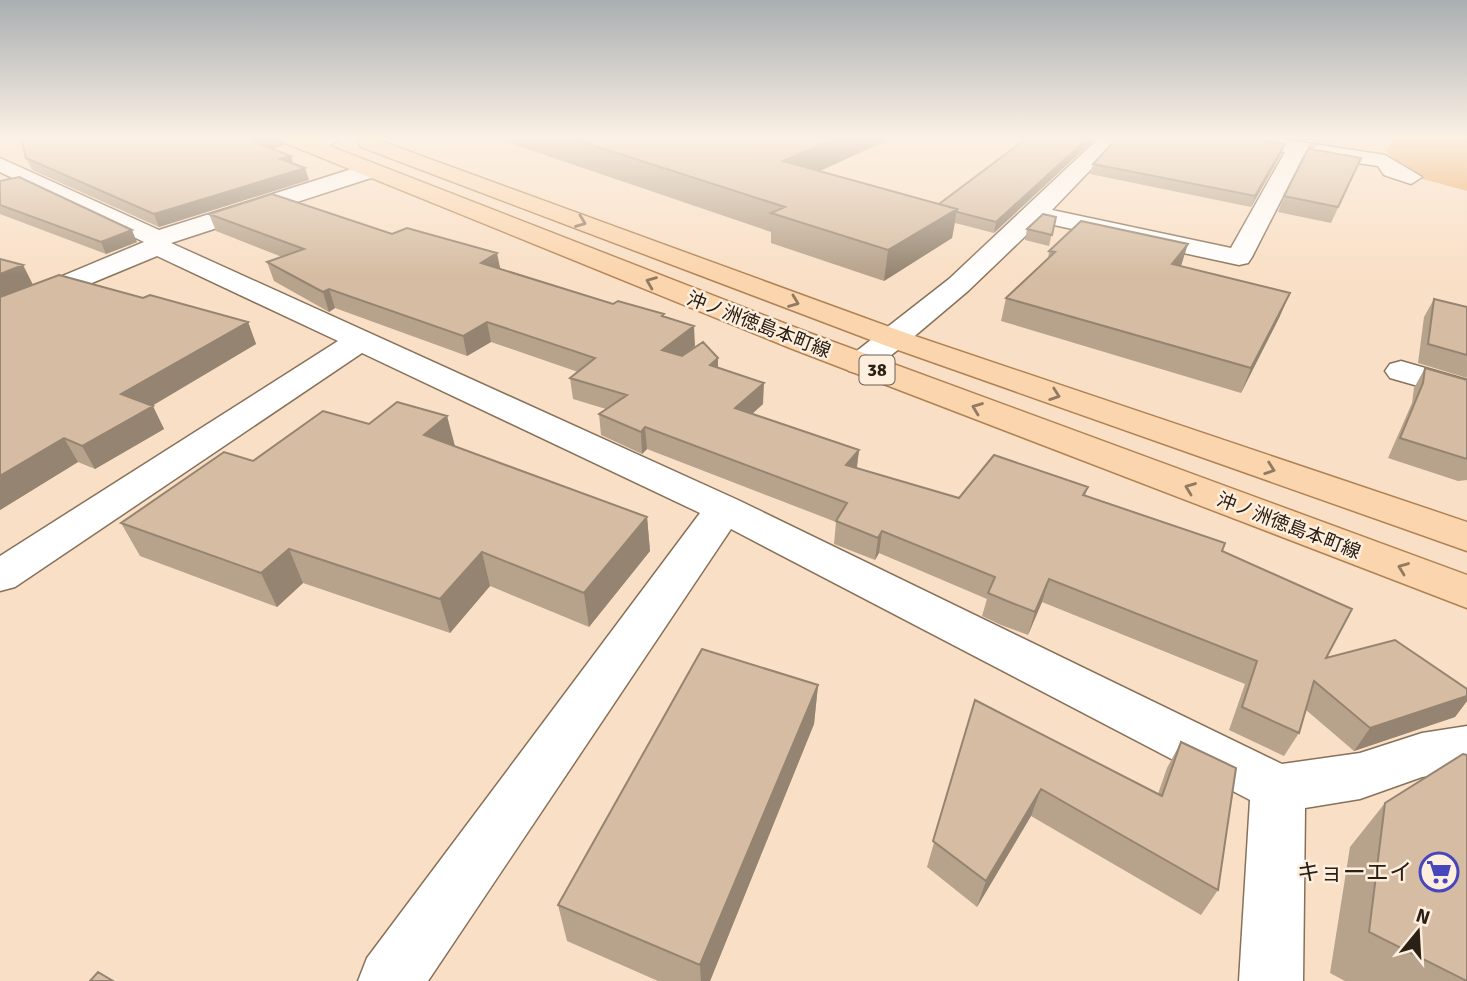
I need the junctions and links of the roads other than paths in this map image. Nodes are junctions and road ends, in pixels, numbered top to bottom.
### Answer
1 (39, 184) edge
2 (331, 184) edge
3 (402, 184) edge
4 (480, 184) edge
5 (1065, 184) edge
6 (1278, 184) edge
7 (1035, 214) junction
8 (157, 243) junction
9 (0, 312) edge
10 (895, 339) junction
11 (361, 340) junction
12 (860, 364) junction
13 (1401, 371) dead end
14 (1467, 390) edge
15 (724, 509) junction
16 (1467, 537) edge
17 (0, 576) edge
18 (1467, 592) edge
19 (1467, 748) edge
20 (1278, 788) junction
21 (390, 981) edge
22 (1271, 981) edge

1 - 8 street
2 - 8 street
12 -> 3 main road, 沖ノ洲徳島本町線 / 38
4 -> 10 main road, 沖ノ洲徳島本町線 / 38
5 - 7 street
6 - 7 street
7 - 10 street
8 - 9 street
8 - 11 street
10 - 12 street
10 -> 16 main road, 沖ノ洲徳島本町線 / 38
11 - 15 street
11 - 17 street
18 -> 12 main road, 沖ノ洲徳島本町線 / 38
13 - 14 street
15 - 20 street
15 - 21 street
19 - 20 street
20 - 22 street

